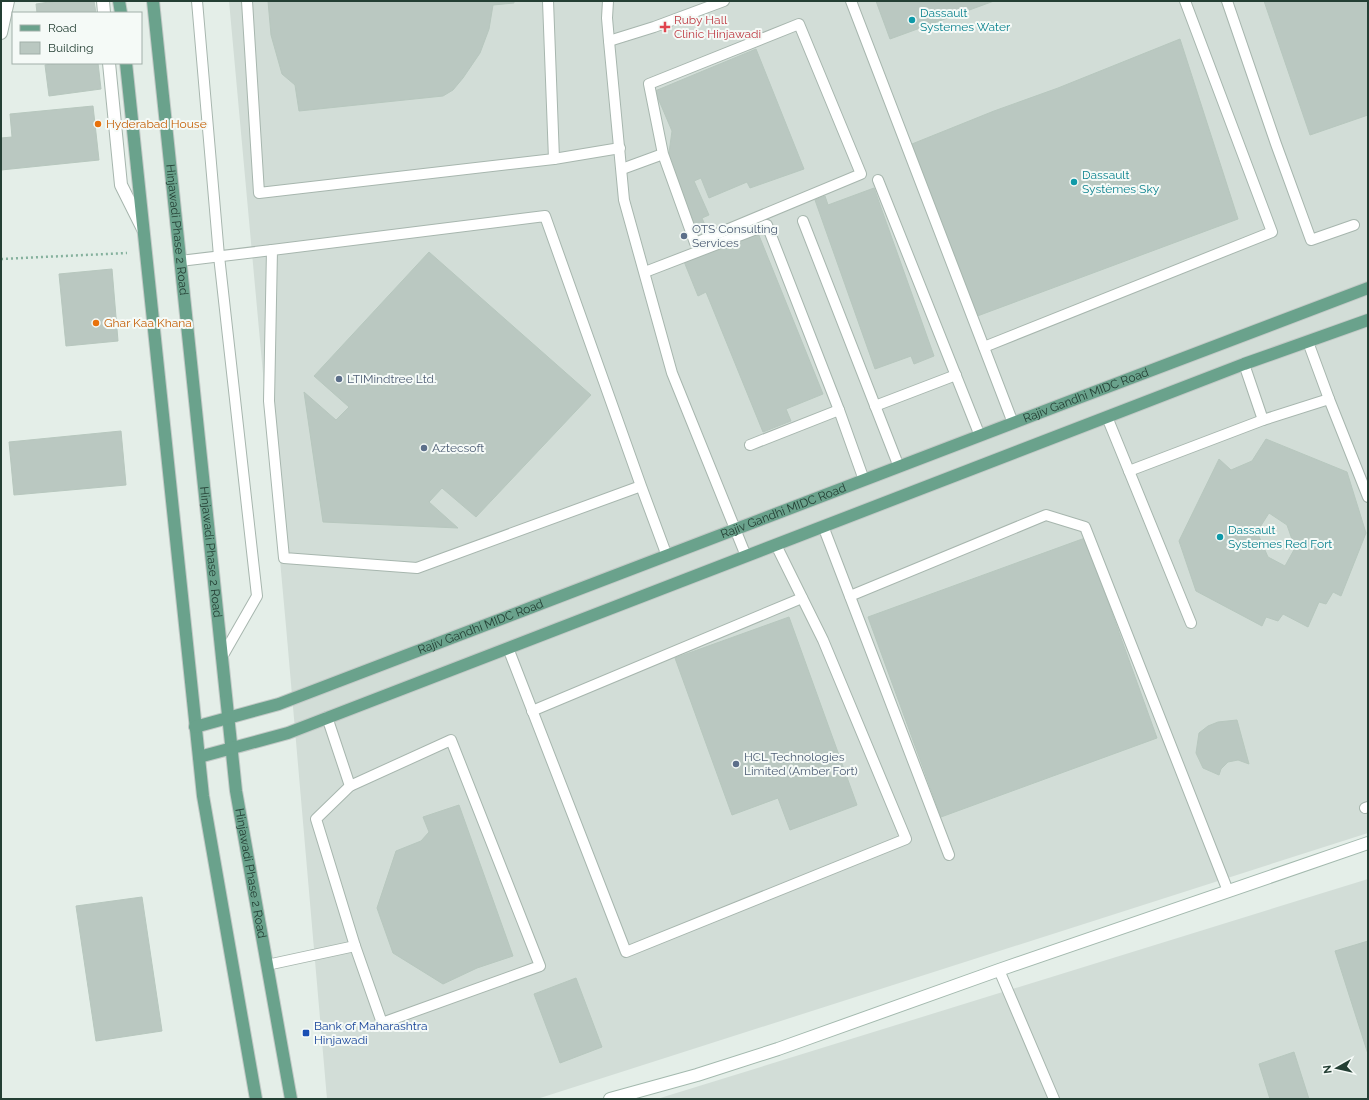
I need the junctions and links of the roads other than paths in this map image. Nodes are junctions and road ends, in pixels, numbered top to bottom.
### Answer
1 (8, 1) edge
2 (103, 1) edge
3 (119, 1) edge
4 (153, 1) edge
5 (197, 1) edge
6 (246, 1) edge
7 (548, 1) edge
8 (608, 1) edge
9 (724, 1) edge
10 (851, 1) edge
11 (1185, 1) edge
12 (1227, 1) edge
13 (104, 12) edge
14 (121, 12) edge
15 (1, 33) edge
16 (609, 41) junction
17 (109, 64) edge
18 (126, 64) edge
19 (620, 148) junction
20 (663, 154) junction
21 (554, 159) junction
22 (622, 169) junction
23 (878, 180) dead end
24 (803, 220) dead end
25 (1354, 225) dead end
26 (143, 230) junction
27 (272, 250) junction
28 (219, 256) junction
29 (180, 261) junction
30 (644, 272) junction
31 (1368, 288) edge
32 (1368, 320) edge
33 (1308, 342) junction
34 (984, 347) junction
35 (1244, 364) junction
36 (956, 375) junction
37 (1329, 399) junction
38 (875, 406) junction
39 (839, 410) junction
40 (1107, 417) junction
41 (1263, 420) junction
42 (1013, 423) junction
43 (980, 436) junction
44 (750, 445) dead end
45 (899, 467) junction
46 (1129, 472) junction
47 (864, 480) junction
48 (641, 486) junction
49 (1368, 497) edge
50 (823, 526) junction
51 (735, 530) junction
52 (776, 544) junction
53 (667, 556) junction
54 (746, 556) junction
55 (850, 596) junction
56 (802, 598) junction
57 (1191, 623) dead end
58 (508, 648) junction
59 (222, 657) junction
60 (532, 711) junction
61 (327, 717) junction
62 (228, 718) junction
63 (196, 727) junction
64 (231, 748) junction
65 (199, 757) junction
66 (350, 786) junction
67 (1368, 844) edge
68 (949, 855) dead end
69 (1228, 892) junction
70 (355, 946) junction
71 (267, 965) junction
72 (999, 970) junction
73 (256, 1099) edge
74 (290, 1099) edge
75 (610, 1099) edge
76 (1054, 1099) edge

1 - 15 street
2 - 13 street
3 - 14 main road
4 - 29 main road, Hinjawadi Phase 2 Road
5 - 28 lane
6 - 21 lane
7 - 21 lane
8 - 16 lane
9 - 16 lane
10 - 34 lane
11 - 34 lane
12 - 25 lane
16 - 19 lane
17 - 26 street
18 - 26 main road
19 - 21 lane
19 - 22 lane
20 - 20 lane
20 - 22 lane
22 - 30 lane
23 - 36 lane
24 - 38 lane
26 - 63 main road
27 - 28 lane
27 - 48 lane
27 - 48 lane
28 - 29 lane
28 - 59 lane
29 - 59 main road, Hinjawadi Phase 2 Road
30 - 39 lane
30 - 51 lane
31 - 42 main road, Rajiv Gandhi MIDC Road
32 - 33 main road
33 - 35 main road
33 - 37 lane
34 - 42 lane
35 - 40 main road
35 - 41 lane
36 - 38 lane
36 - 43 lane
37 - 41 lane
37 - 49 lane
38 - 45 lane
39 - 44 lane
39 - 47 lane
40 - 46 lane
40 - 50 main road
41 - 46 lane
42 - 43 main road, Rajiv Gandhi MIDC Road
43 - 45 main road, Rajiv Gandhi MIDC Road
45 - 47 main road, Rajiv Gandhi MIDC Road
46 - 57 lane
47 - 51 main road, Rajiv Gandhi MIDC Road
48 - 53 lane
50 - 52 main road
50 - 55 lane
51 - 53 main road, Rajiv Gandhi MIDC Road
51 - 54 lane
52 - 54 main road
52 - 56 lane
53 - 62 main road, Rajiv Gandhi MIDC Road
54 - 58 main road
55 - 68 lane
55 - 69 lane
56 - 60 lane
56 - 60 lane
58 - 60 lane
58 - 61 main road
59 - 62 main road, Hinjawadi Phase 2 Road
61 - 64 main road
61 - 66 lane
62 - 63 main road, Rajiv Gandhi MIDC Road
62 - 64 main road, Hinjawadi Phase 2 Road
63 - 65 main road
64 - 65 main road
64 - 71 main road, Hinjawadi Phase 2 Road
65 - 73 main road
66 - 70 lane
66 - 70 lane
67 - 69 street
69 - 72 street
70 - 71 lane
71 - 74 main road, Hinjawadi Phase 2 Road
72 - 75 street
72 - 76 lane

